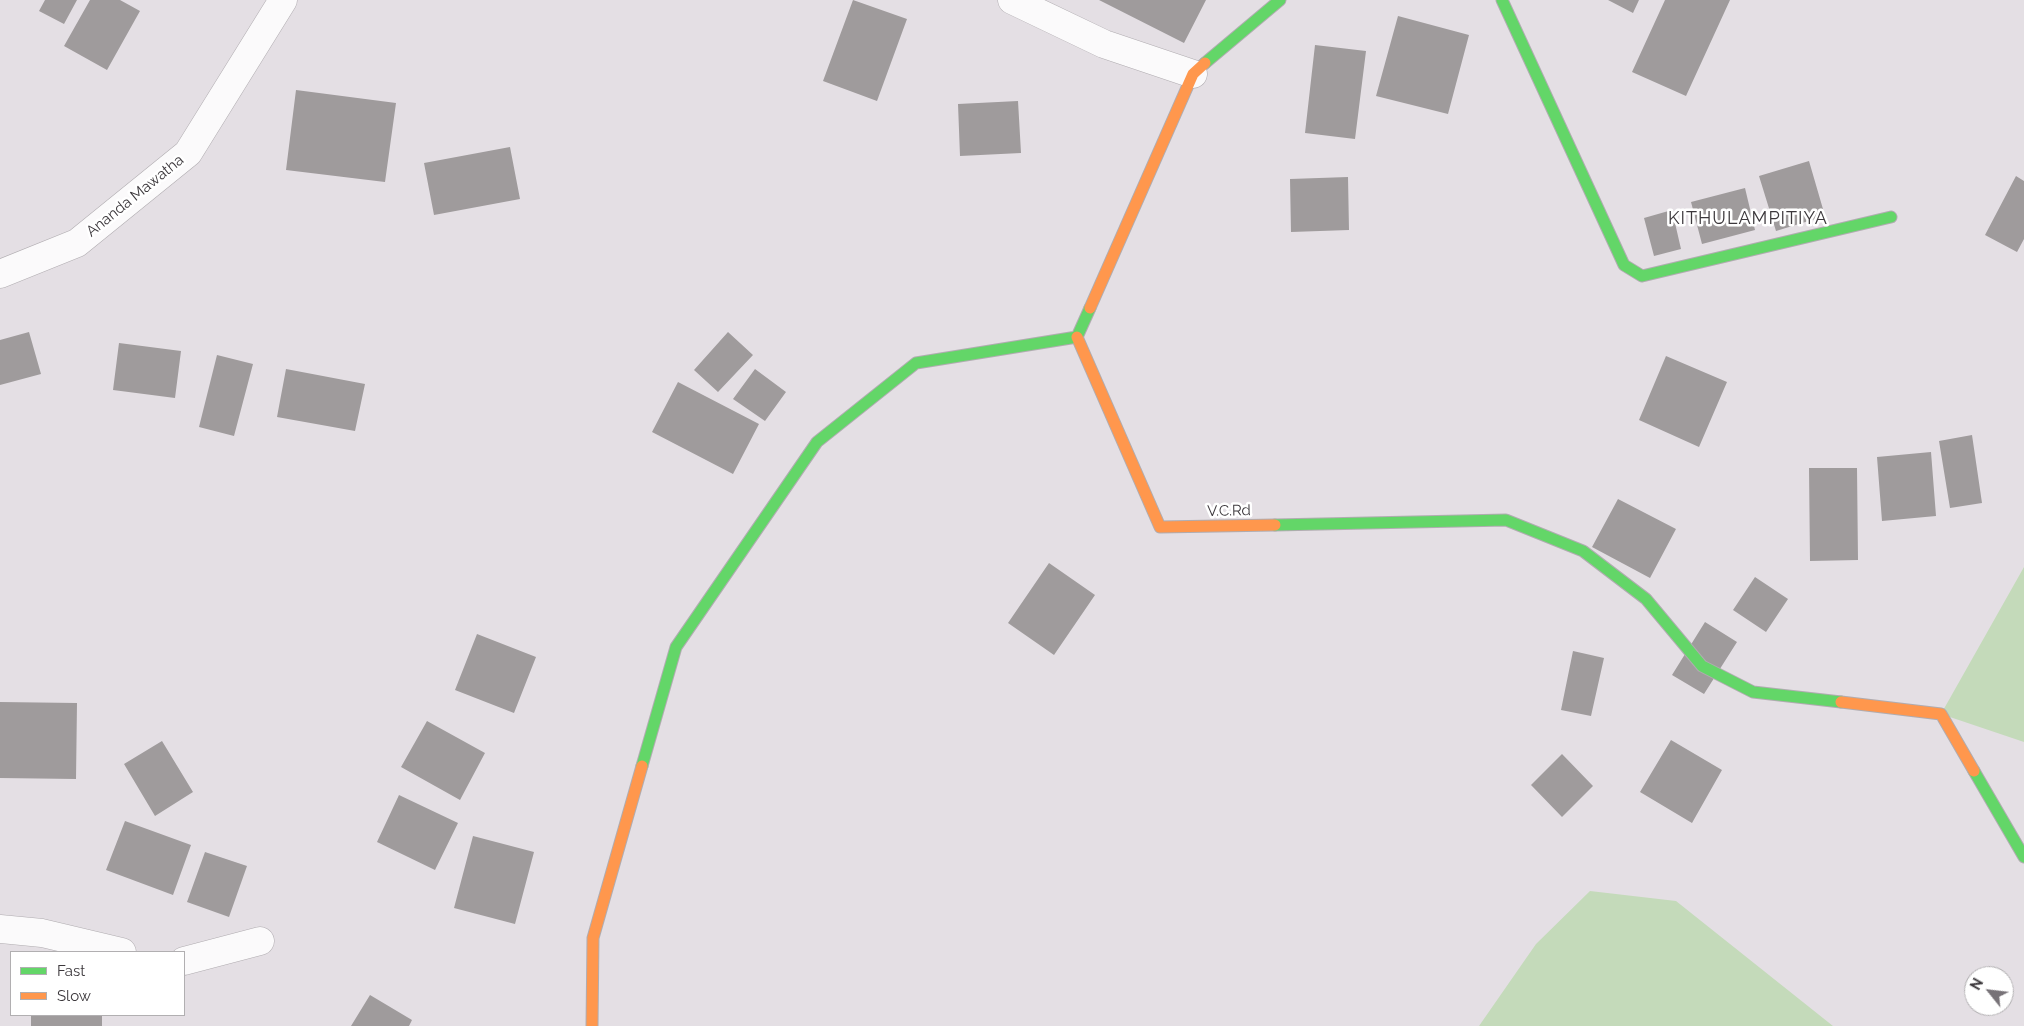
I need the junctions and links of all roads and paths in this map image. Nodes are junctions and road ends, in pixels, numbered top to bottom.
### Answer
1 (283, 0) edge
2 (1012, 0) edge
3 (1280, 0) edge
4 (1502, 0) edge
5 (1194, 74) junction
6 (1891, 217) dead end
7 (0, 274) edge
8 (1077, 337) junction
9 (2024, 856) edge
10 (0, 929) edge
11 (260, 941) dead end
12 (118, 951) edge
13 (185, 961) edge
14 (592, 1026) edge

1 - 7 street, Ananda Mawatha
2 - 5 street
3 - 5 street
4 - 6 street
5 - 8 street
8 - 9 street, V.C.Rd
8 - 14 street
10 - 12 street
11 - 13 street

